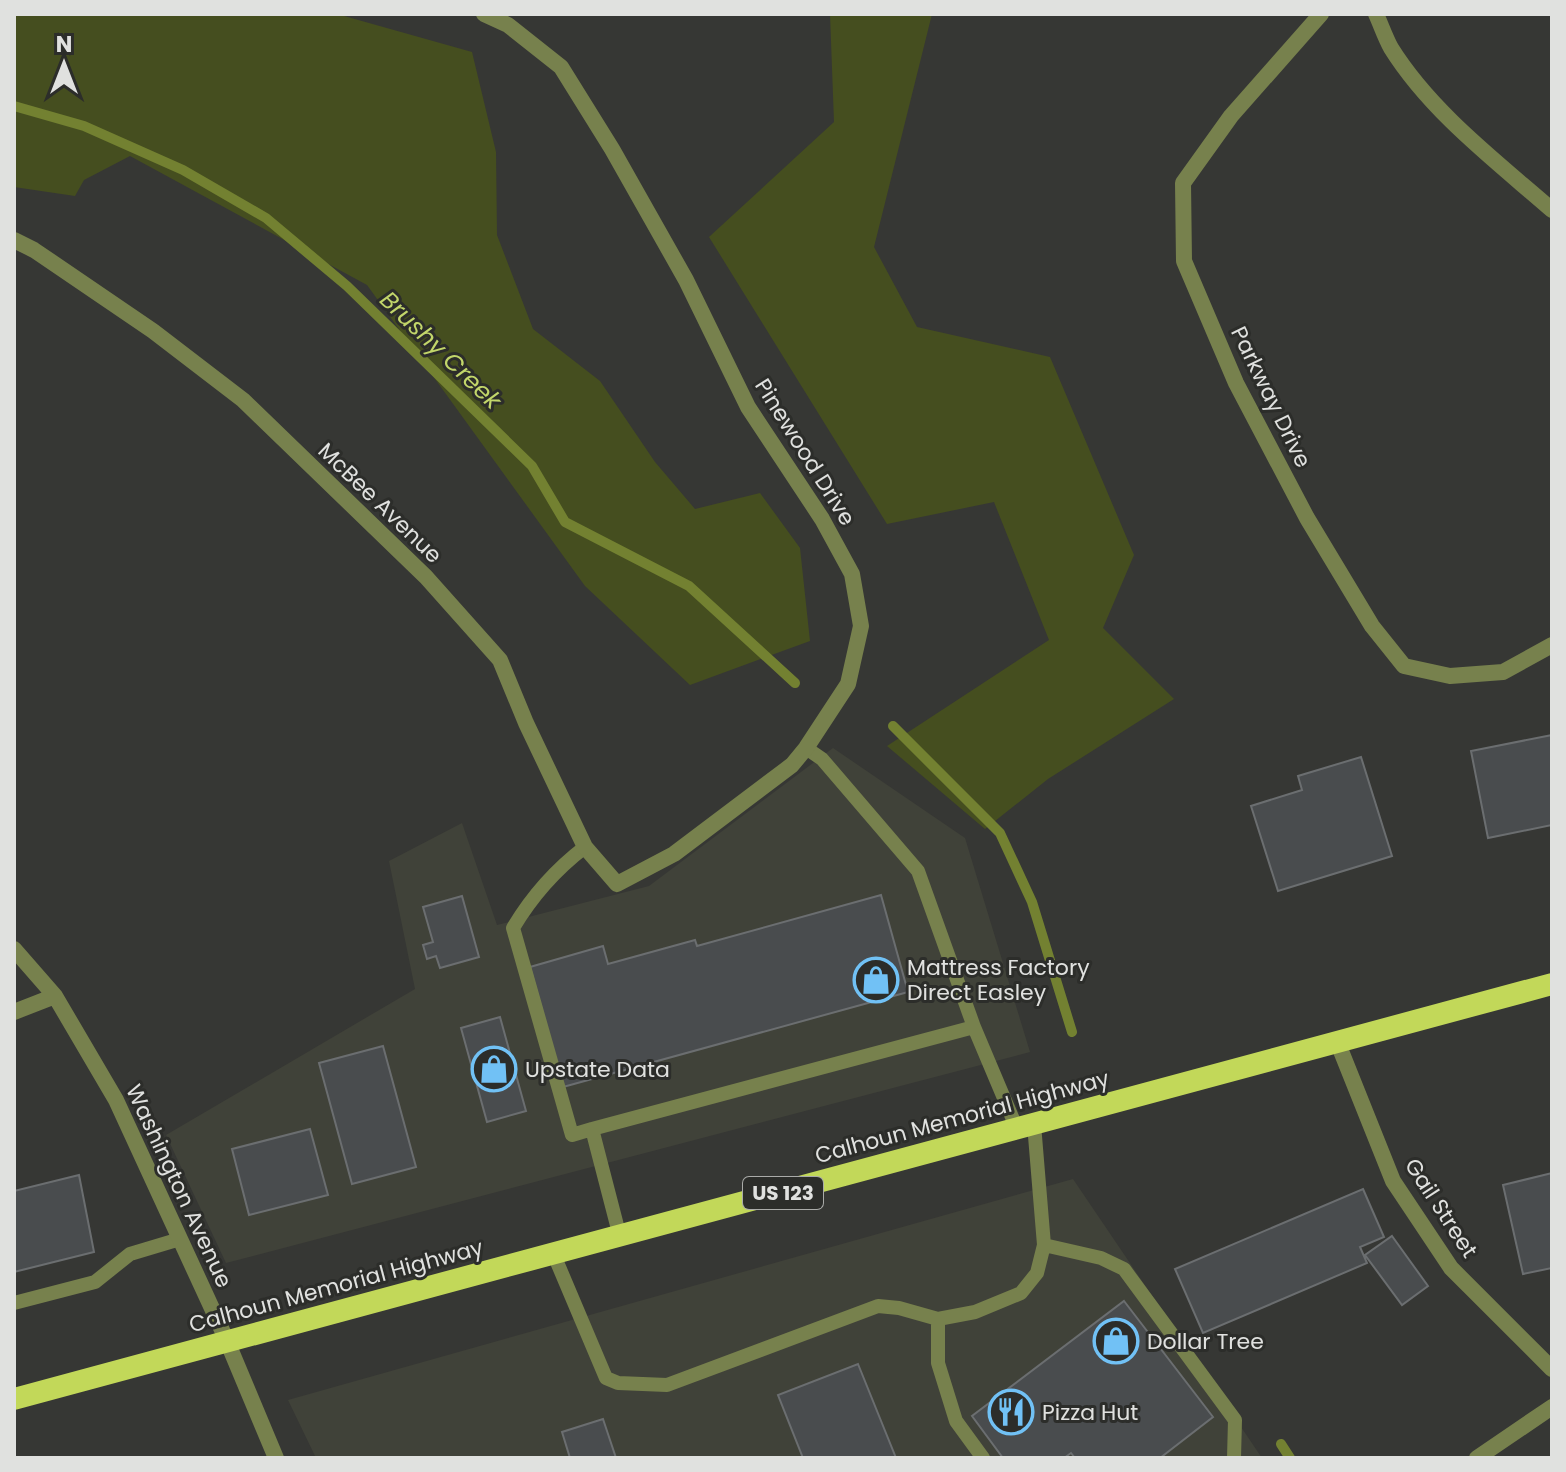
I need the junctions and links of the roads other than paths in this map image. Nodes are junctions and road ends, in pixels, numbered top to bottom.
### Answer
1 (484, 14) edge
2 (1321, 14) edge
3 (1376, 14) edge
4 (1552, 210) edge
5 (14, 240) edge
6 (1552, 645) edge
7 (806, 748) junction
8 (585, 847) junction
9 (617, 884) joint
10 (14, 949) edge
11 (1552, 984) edge
12 (55, 996) junction
13 (14, 1012) edge
14 (974, 1027) junction
15 (1337, 1041) junction
16 (1026, 1126) junction
17 (592, 1129) junction
18 (620, 1237) junction
19 (180, 1239) junction
20 (1044, 1245) junction
21 (554, 1255) junction
22 (14, 1303) edge
23 (938, 1319) junction
24 (227, 1341) junction
25 (1552, 1369) edge
26 (14, 1399) edge
27 (1552, 1407) edge
28 (276, 1458) edge
29 (983, 1458) edge
30 (1234, 1458) edge
31 (1477, 1458) edge

1 - 7 street, Pinewood Drive
2 - 6 street, Parkway Drive
3 - 4 street
5 - 8 street, McBee Avenue
7 - 9 street, Pinewood Drive
7 - 14 lane
8 - 9 street, McBee Avenue
8 - 17 lane
10 - 12 street, Washington Avenue
11 - 15 highway, Calhoun Memorial Highway / US 123
12 - 13 street
12 - 19 street, Washington Avenue
14 - 16 lane
14 - 17 lane
15 - 16 highway, Calhoun Memorial Highway / US 123
15 - 25 street, Gail Street
16 - 18 highway, Calhoun Memorial Highway / US 123
16 - 20 lane
17 - 18 lane
18 - 21 highway, Calhoun Memorial Highway / US 123
19 - 22 lane
19 - 24 street, Washington Avenue
20 - 23 lane
20 - 30 lane
21 - 23 lane
21 - 24 highway, Calhoun Memorial Highway / US 123
23 - 29 lane
24 - 26 highway, Calhoun Memorial Highway / US 123
24 - 28 street, Washington Avenue
27 - 31 street

